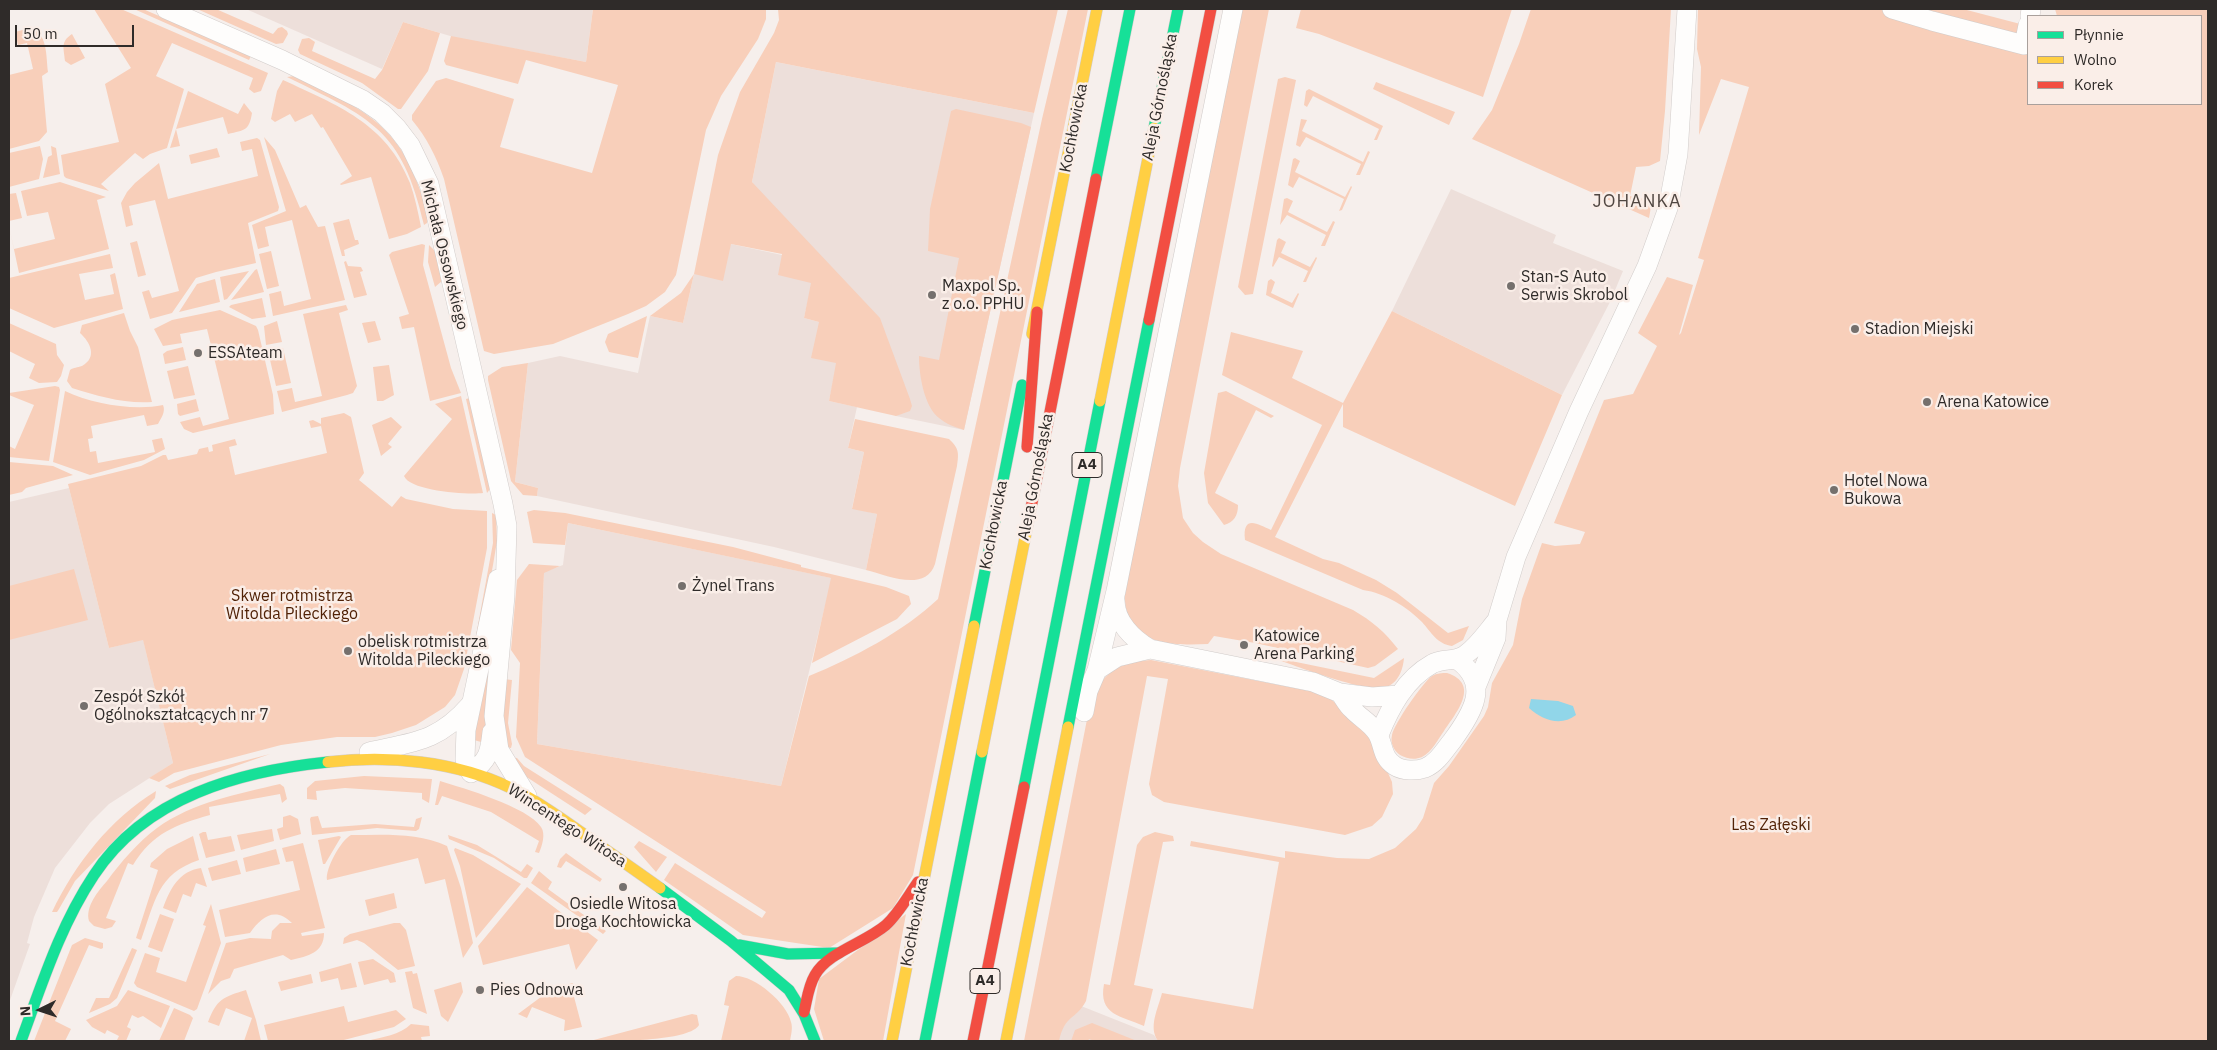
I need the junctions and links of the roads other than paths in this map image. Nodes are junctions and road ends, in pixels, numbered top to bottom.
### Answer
1 (166, 9) edge
2 (1098, 9) edge
3 (1130, 9) edge
4 (1178, 9) edge
5 (1211, 9) edge
6 (1233, 9) edge
7 (1687, 9) edge
8 (1892, 9) edge
9 (2027, 30) edge
10 (1037, 312) junction
11 (1027, 459) dead end
12 (1026, 477) dead end
13 (1024, 533) junction
14 (505, 556) junction
15 (1116, 591) junction
16 (1497, 620) junction
17 (1150, 650) junction
18 (1456, 660) junction
19 (1097, 670) junction
20 (1476, 686) junction
21 (1340, 693) junction
22 (1399, 695) junction
23 (470, 704) junction
24 (494, 716) junction
25 (1378, 735) junction
26 (338, 759) junction
27 (471, 773) junction
28 (528, 797) junction
29 (1051, 817) junction
30 (926, 869) junction
31 (731, 941) junction
32 (839, 953) junction
33 (804, 1012) junction
34 (21, 1041) edge
35 (814, 1041) edge
36 (892, 1041) edge
37 (925, 1041) edge
38 (973, 1041) edge
39 (1006, 1041) edge

1 - 14 street, Michała Ossowskiego
2 - 10 main road, Kochłowicka
3 - 13 main road, Aleja Górnośląska
4 - 38 main road, Aleja Górnośląska / A4
5 - 29 main road
6 - 15 street
7 - 16 street
8 - 9 street
10 - 11 main road
10 - 30 main road, Kochłowicka
12 - 13 main road
13 - 37 main road, Aleja Górnośląska
14 - 23 street
14 - 24 street
15 - 17 street
15 - 19 street
16 - 18 street
16 - 20 street
17 - 19 street
17 - 21 street
18 - 20 street
18 - 22 street
19 - 29 street
20 - 25 street
21 - 22 street
21 - 25 street
22 - 25 street
23 - 26 street
23 - 27 street
24 - 27 street
24 - 28 street
26 - 27 main road, Wincentego Witosa
26 - 34 main road, Wincentego Witosa
27 - 28 main road, Wincentego Witosa
28 - 31 main road, Wincentego Witosa
29 - 39 main road
30 - 32 main road
30 - 36 main road, Kochłowicka
31 - 32 main road
31 - 33 main road
32 - 33 main road
33 - 35 main road

